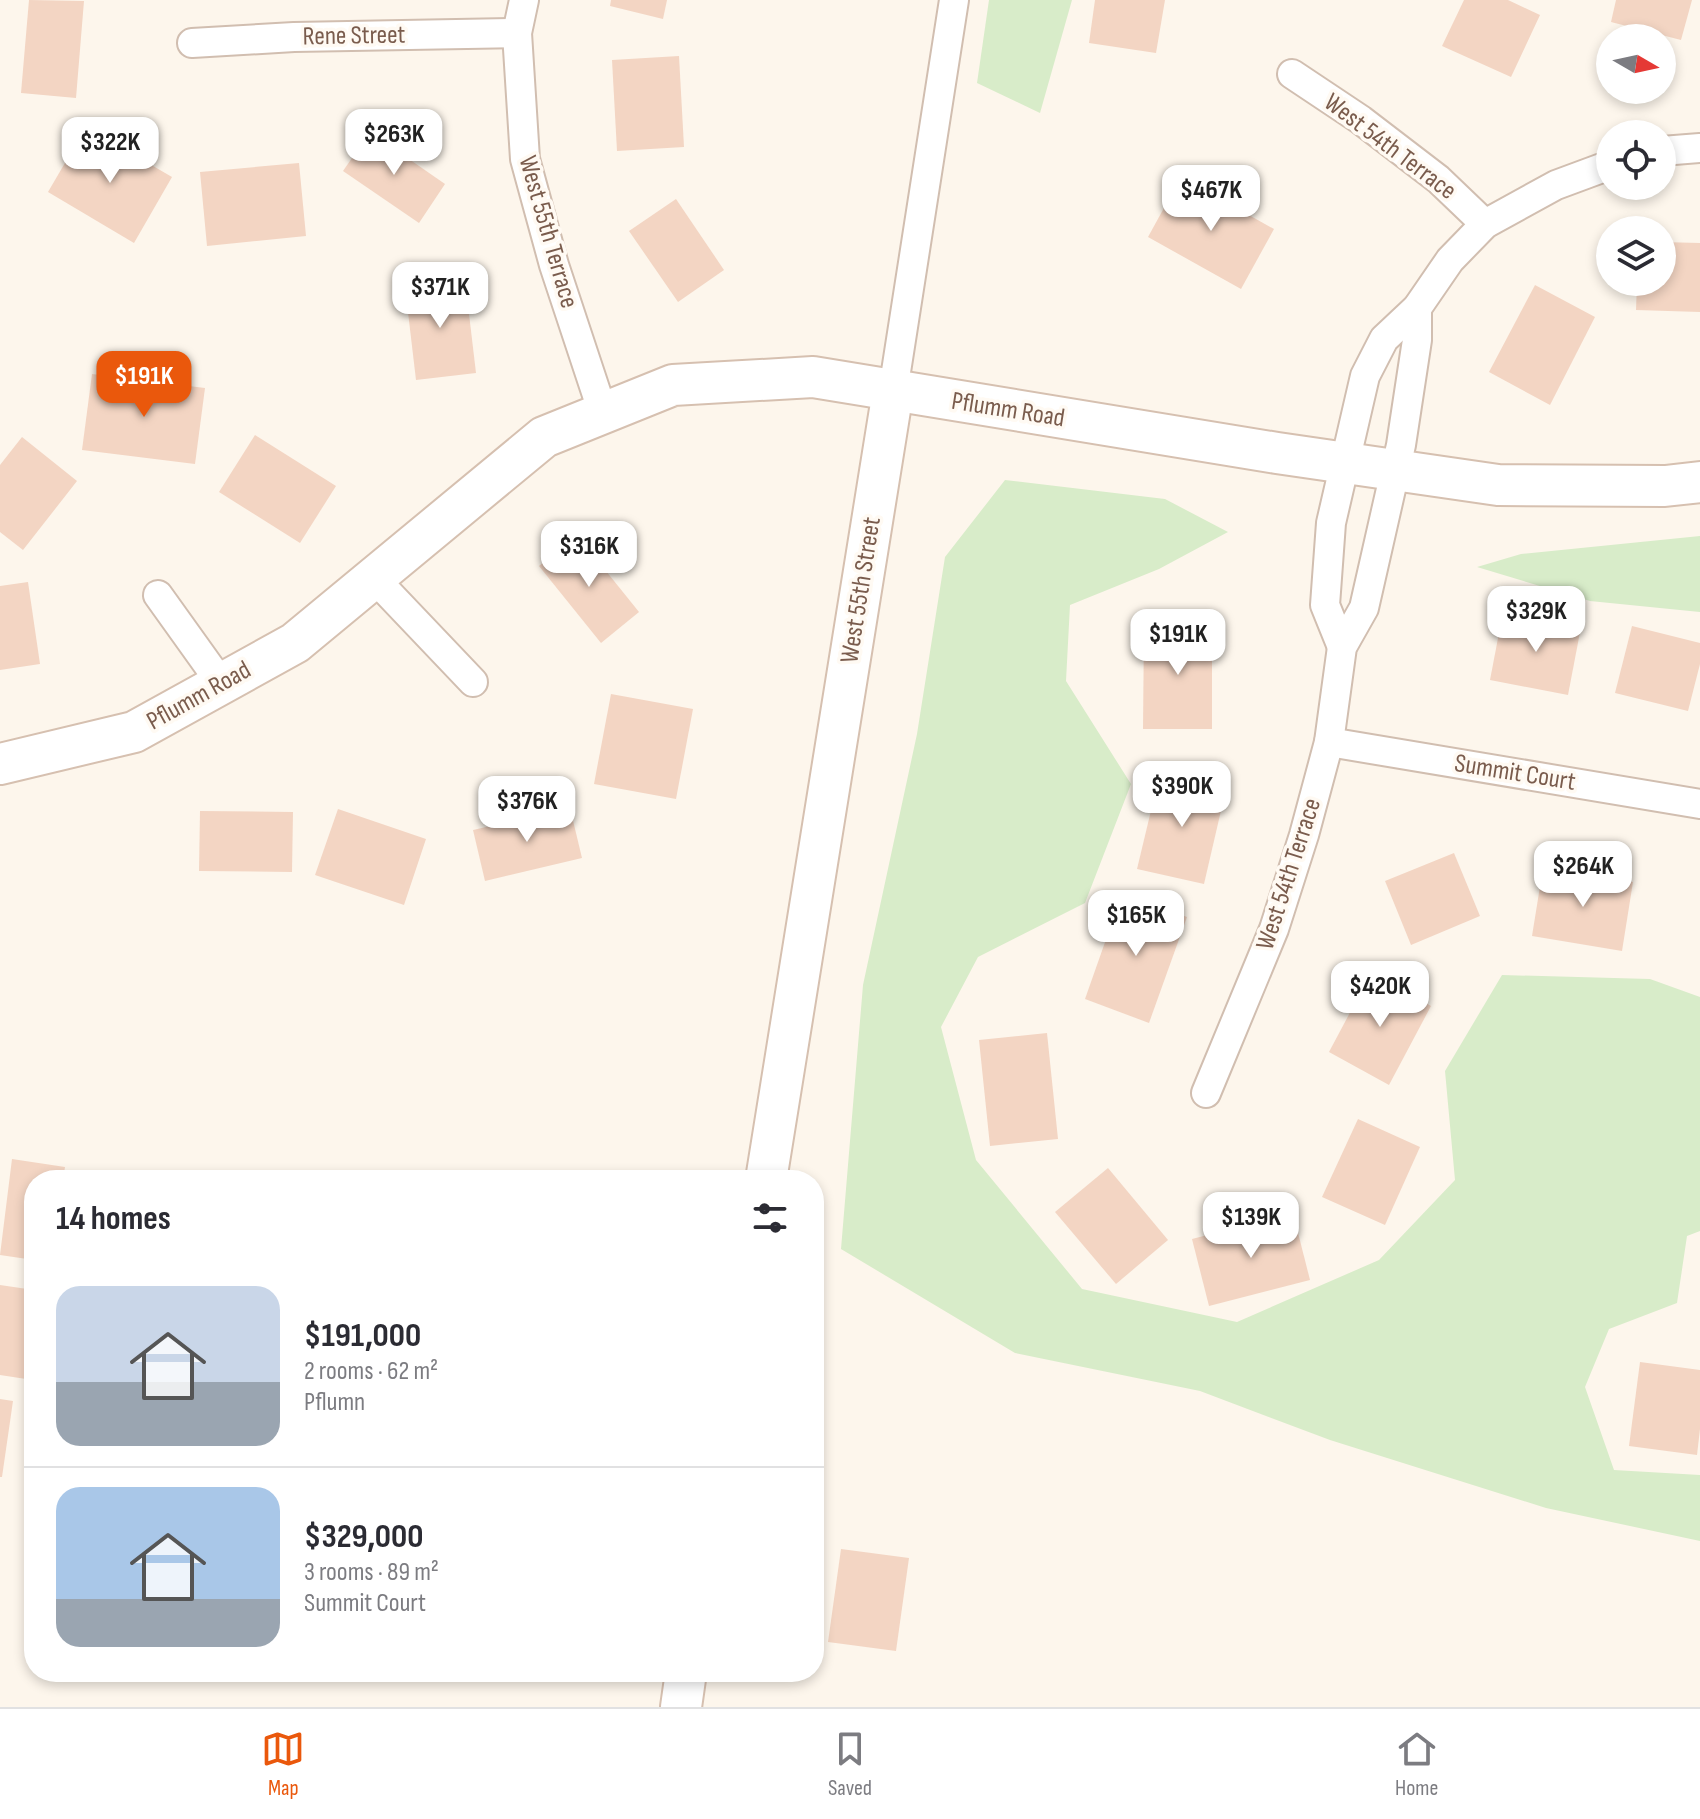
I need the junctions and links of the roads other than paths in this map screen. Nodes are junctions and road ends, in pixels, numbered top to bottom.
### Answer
1 (524, 0) edge
2 (954, 0) edge
3 (517, 33) junction
4 (192, 43) dead end
5 (1292, 74) dead end
6 (1700, 148) edge
7 (1676, 150) edge
8 (1596, 170) edge
9 (1485, 224) junction
10 (1417, 308) junction
11 (893, 391) junction
12 (603, 413) junction
13 (1344, 463) junction
14 (1395, 470) junction
15 (1700, 482) edge
16 (374, 578) junction
17 (158, 595) dead end
18 (1342, 647) junction
19 (473, 682) dead end
20 (221, 683) junction
21 (1329, 742) junction
22 (0, 764) edge
23 (1700, 804) edge
24 (1206, 1093) dead end
25 (768, 1170) edge
26 (685, 1682) edge
27 (681, 1707) edge

1 - 3 street, West 55th Terrace
2 - 11 street, West 55th Street
3 - 4 street, Rene Street
3 - 12 street, West 55th Terrace
5 - 9 street, West 54th Terrace
6 - 7 street
8 - 9 street, West 54th Terrace
9 - 10 street, West 54th Terrace
10 - 13 street, West 54th Terrace
10 - 14 street, West 54th Terrace
11 - 12 main road, Pflumm Road
11 - 13 main road, Pflumm Road
11 - 25 main road, West 55th Street
12 - 16 main road, Pflumm Road
13 - 14 main road, Pflumm Road
13 - 18 street, West 54th Terrace
14 - 15 main road, Pflumm Road
14 - 18 street, West 54th Terrace
16 - 19 street
16 - 20 main road, Pflumm Road
17 - 20 street
18 - 21 street, West 54th Terrace
20 - 22 main road, Pflumm Road
21 - 23 street, Summit Court
21 - 24 street, West 54th Terrace
26 - 27 main road

